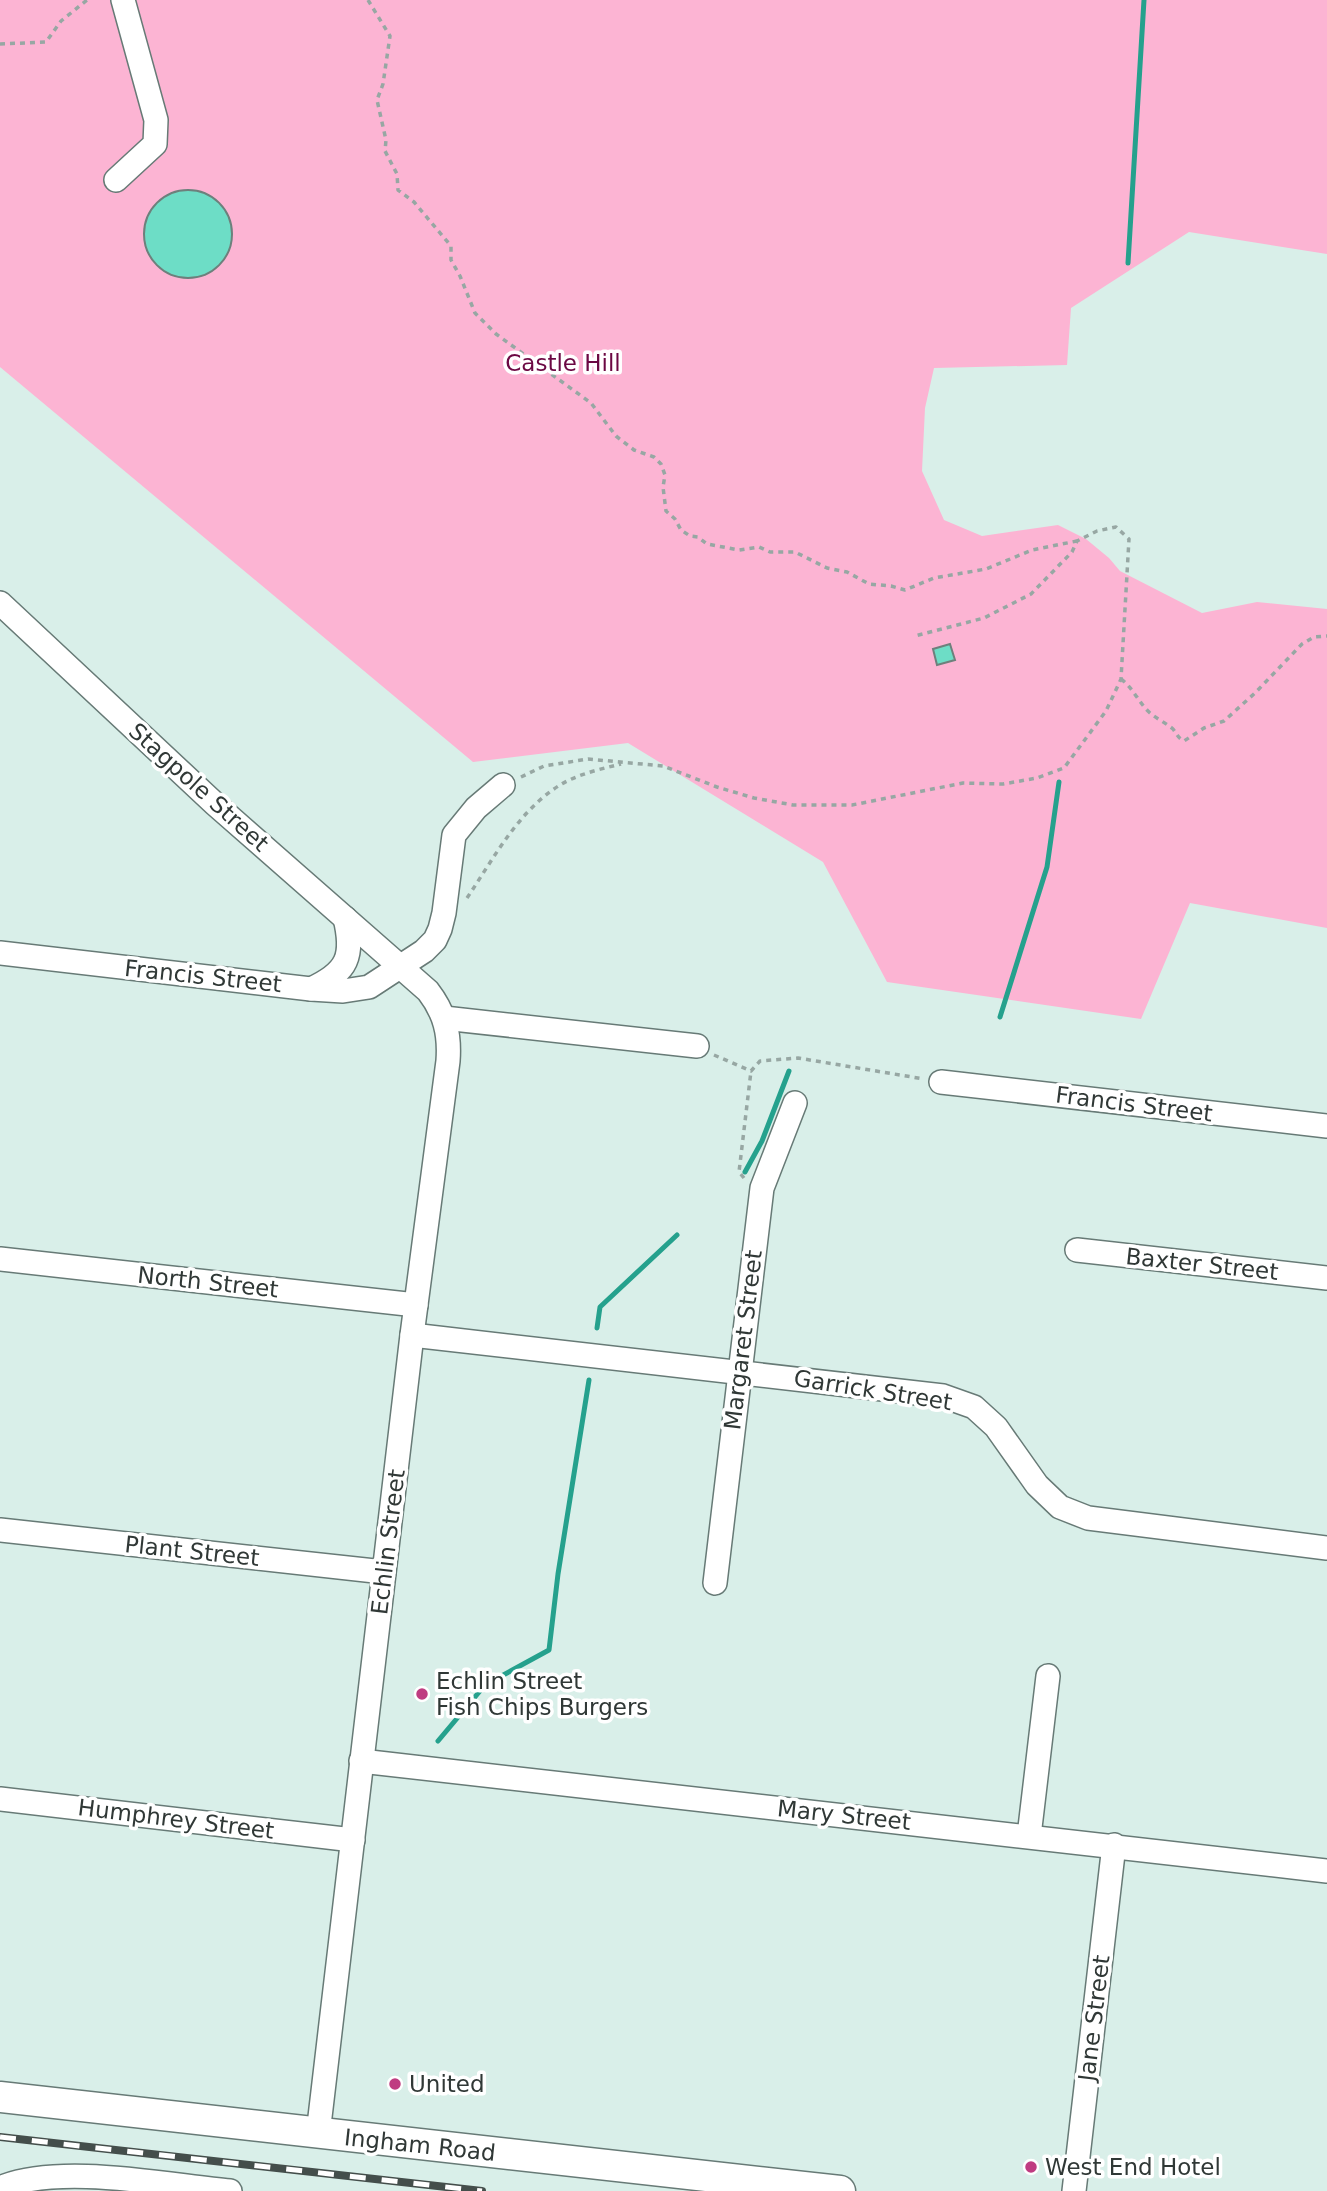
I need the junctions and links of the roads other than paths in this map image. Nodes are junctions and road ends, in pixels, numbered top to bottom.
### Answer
1 (123, 0) edge
2 (116, 180) dead end
3 (0, 603) edge
4 (503, 785) road end
5 (345, 918) junction
6 (0, 953) edge
7 (401, 967) junction
8 (311, 989) junction
9 (444, 1018) junction
10 (697, 1046) road end
11 (942, 1082) road end
12 (795, 1102) dead end
13 (1327, 1126) edge
14 (1077, 1250) dead end
15 (0, 1259) edge
16 (1327, 1278) edge
17 (416, 1305) junction
18 (412, 1335) junction
19 (739, 1371) junction
20 (0, 1530) edge
21 (1327, 1548) edge
22 (384, 1572) junction
23 (715, 1583) dead end
24 (1048, 1676) dead end
25 (361, 1761) junction
26 (0, 1799) edge
27 (1029, 1836) junction
28 (353, 1840) junction
29 (1114, 1845) junction
30 (1327, 1871) edge
31 (0, 2097) edge
32 (318, 2134) junction
33 (0, 2188) edge
34 (229, 2191) edge
35 (840, 2191) edge
36 (1074, 2191) edge

1 - 2 street
3 - 5 street, Stagpole Street
4 - 7 street, Francis Street
5 - 7 street, Stagpole Street
5 - 8 street
6 - 8 street, Francis Street
7 - 8 street, Francis Street
7 - 9 street, Echlin Street
9 - 10 street
9 - 17 street, Echlin Street
11 - 13 street, Francis Street
12 - 19 street, Margaret Street
14 - 16 street, Baxter Street
15 - 17 street, North Street
17 - 18 street, Echlin Street
18 - 19 street, Garrick Street
18 - 22 street, Echlin Street
19 - 21 street, Garrick Street
19 - 23 street, Margaret Street
20 - 22 street, Plant Street
22 - 25 street, Echlin Street
24 - 27 street
25 - 27 street, Mary Street
25 - 28 street, Echlin Street
26 - 28 street, Humphrey Street
27 - 29 street, Mary Street
28 - 32 street, Echlin Street
29 - 30 street, Mary Street
29 - 36 street, Jane Street
31 - 32 main road, Ingham Road
32 - 35 main road, Ingham Road
33 - 34 street

